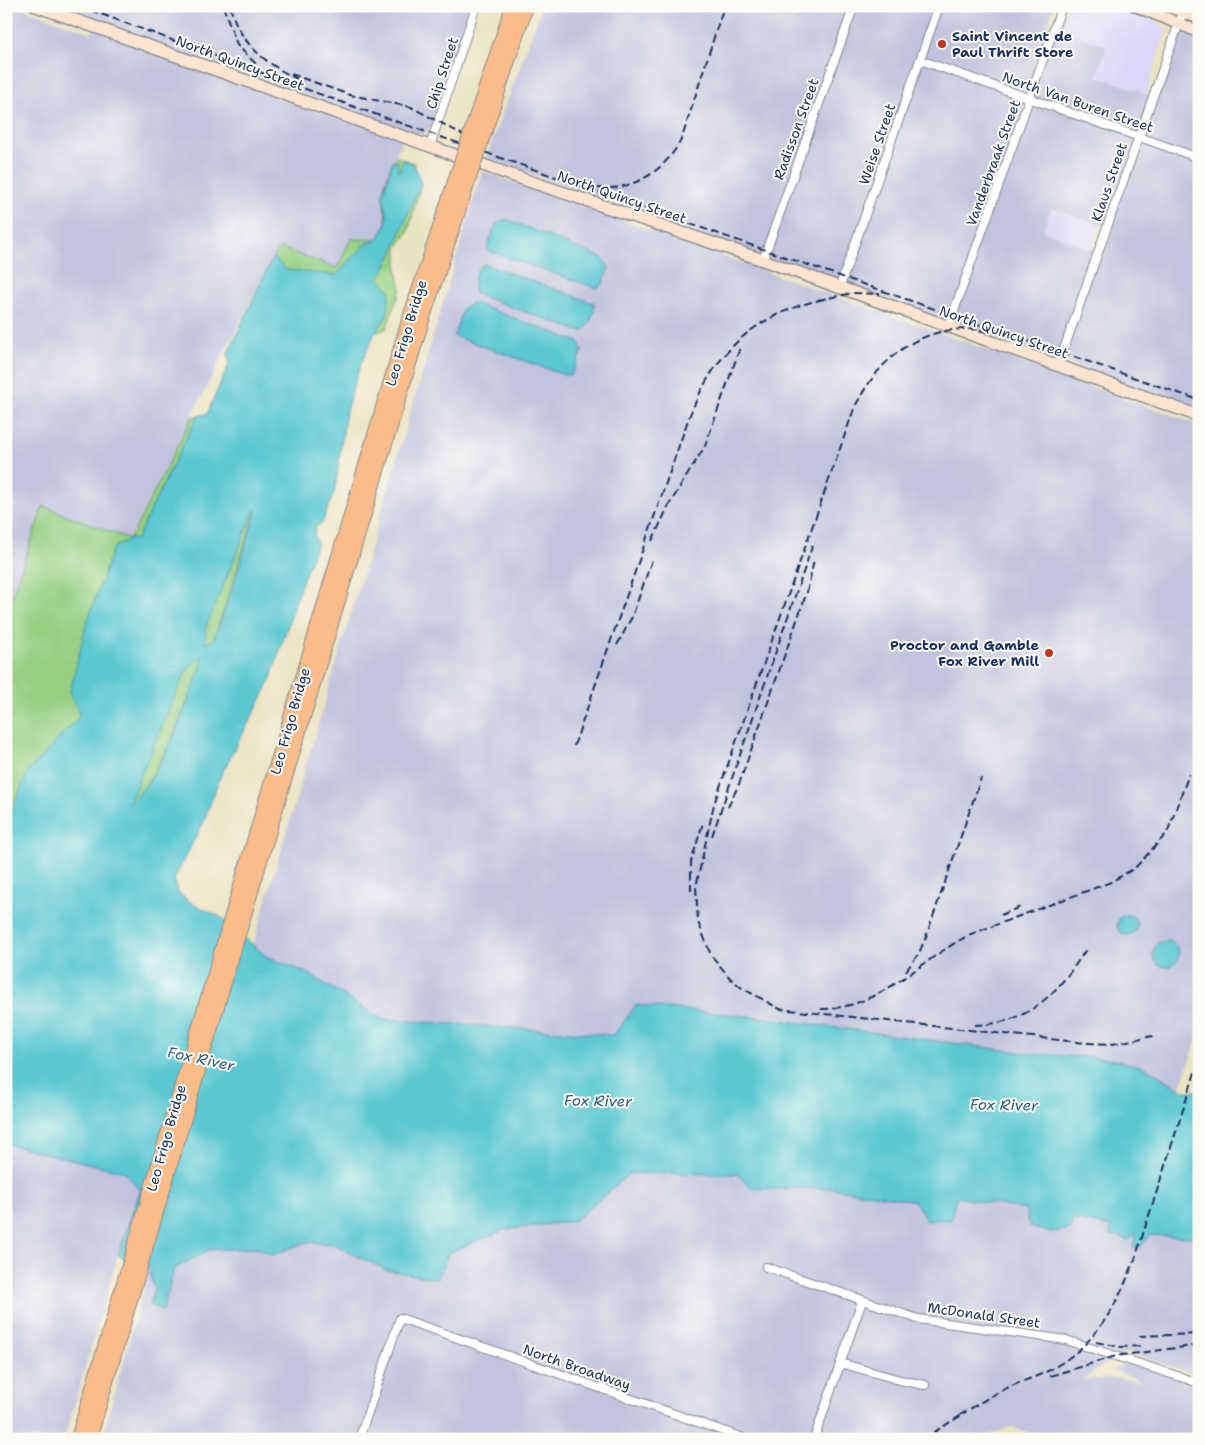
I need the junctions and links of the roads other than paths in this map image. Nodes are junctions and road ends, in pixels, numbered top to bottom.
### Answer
1 (36, 6) edge
2 (476, 6) edge
3 (513, 6) edge
4 (526, 6) edge
5 (854, 6) edge
6 (939, 6) edge
7 (1062, 6) edge
8 (1136, 6) edge
9 (1168, 6) edge
10 (1184, 9) edge
11 (1199, 18) edge
12 (1179, 25) junction
13 (1199, 32) edge
14 (920, 60) junction
15 (1029, 98) junction
16 (1138, 137) junction
17 (430, 146) junction
18 (1199, 158) edge
19 (763, 260) junction
20 (839, 289) junction
21 (948, 328) junction
22 (1058, 366) junction
23 (1199, 416) edge
24 (766, 1267) dead end
25 (862, 1301) junction
26 (840, 1363) junction
27 (1199, 1383) edge
28 (925, 1385) dead end
29 (78, 1439) edge
30 (89, 1439) edge
31 (359, 1439) edge
32 (746, 1439) edge
33 (814, 1439) edge

1 - 17 street, North Quincy Street
2 - 17 street, Chip Street
3 - 29 highway, Leo Frigo Bridge, bridge
4 - 30 highway, bridge
5 - 19 street, Radisson Street
6 - 14 street, Weise Street
7 - 15 street, Vanderbraak Street
8 - 12 street
9 - 10 street
10 - 11 street
10 - 12 street, Klaus Street
12 - 13 street
12 - 16 street, Klaus Street
14 - 15 street, North Van Buren Street
14 - 20 street, Weise Street
15 - 16 street, North Van Buren Street
15 - 21 street, Vanderbraak Street
16 - 18 street, North Van Buren Street
16 - 22 street, Klaus Street
17 - 19 street, North Quincy Street
19 - 20 street, North Quincy Street
20 - 21 street, North Quincy Street
21 - 22 street, North Quincy Street
22 - 23 street, North Quincy Street
24 - 25 street, McDonald Street
25 - 26 street
25 - 27 street, McDonald Street
26 - 28 street
26 - 33 street
31 - 32 street, North Broadway

